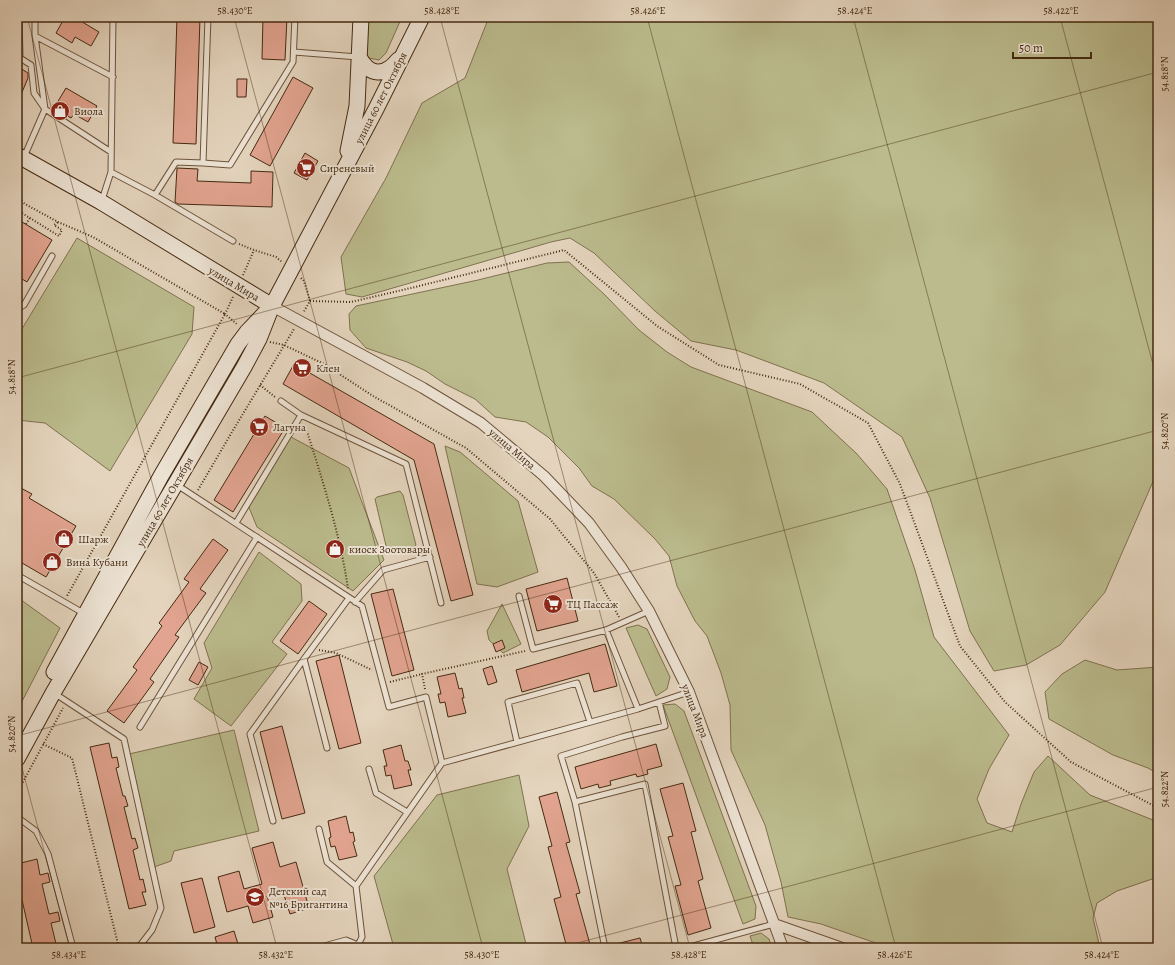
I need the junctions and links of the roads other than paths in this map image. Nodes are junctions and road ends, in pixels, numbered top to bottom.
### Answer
1 (19, 17) edge
2 (35, 17) edge
3 (113, 17) edge
4 (208, 17) edge
5 (295, 17) edge
6 (361, 17) edge
7 (422, 17) edge
8 (35, 36) junction
9 (294, 52) junction
10 (403, 55) junction
11 (359, 57) junction
12 (112, 77) junction
13 (357, 106) junction
14 (45, 109) junction
15 (376, 109) junction
16 (112, 152) junction
17 (20, 157) edge
18 (203, 163) junction
19 (345, 168) junction
20 (111, 172) junction
21 (155, 195) junction
22 (101, 202) junction
23 (233, 241) dead end
24 (52, 256) dead end
25 (272, 306) junction
26 (17, 309) edge
27 (253, 335) junction
28 (281, 401) road end
29 (301, 415) junction
30 (161, 476) junction
31 (176, 485) junction
32 (236, 523) junction
33 (257, 536) junction
34 (430, 557) junction
35 (17, 575) edge
36 (519, 596) dead end
37 (349, 598) junction
38 (355, 602) junction
39 (441, 603) dead end
40 (648, 611) junction
41 (85, 615) junction
42 (606, 630) junction
43 (304, 659) junction
44 (49, 691) junction
45 (689, 692) junction
46 (659, 702) junction
47 (638, 709) junction
48 (590, 722) junction
49 (140, 727) dead end
50 (17, 738) edge
51 (517, 742) junction
52 (327, 748) dead end
53 (17, 758) edge
54 (442, 763) junction
55 (369, 768) dead end
56 (575, 802) junction
57 (407, 812) junction
58 (17, 817) edge
59 (273, 821) dead end
60 (319, 829) dead end
61 (356, 886) junction
62 (774, 924) junction
63 (359, 947) edge
64 (73, 948) edge
65 (138, 948) edge
66 (317, 948) edge
67 (605, 948) edge
68 (676, 948) edge
69 (686, 948) edge
70 (782, 948) edge
71 (842, 948) edge

1 - 14 lane
2 - 8 lane
3 - 12 lane
4 - 18 lane
5 - 9 lane
6 - 11 main road
7 - 10 main road, улица 60 лет Октября
8 - 12 lane
8 - 14 lane
9 - 11 lane
9 - 18 lane
10 - 11 main road
10 - 15 main road, улица 60 лет Октября
11 - 13 main road
12 - 16 lane
13 - 15 main road
13 - 19 main road
14 - 16 lane
14 - 17 lane
15 - 19 main road, улица 60 лет Октября
16 - 20 lane
17 - 22 main road, улица Мира
18 - 21 lane
19 - 25 main road, улица 60 лет Октября
20 - 21 lane
20 - 22 lane
21 - 23 lane
22 - 25 main road, улица Мира
24 - 26 lane
25 - 27 main road, улица 60 лет Октября
25 - 40 street, улица Мира
27 - 30 main road, улица 60 лет Октября
27 - 31 main road, улица 60 лет Октября
28 - 29 lane
29 - 32 lane
29 - 34 lane
30 - 31 main road
30 - 41 main road, улица 60 лет Октября
31 - 32 lane
31 - 44 main road, улица 60 лет Октября
32 - 33 lane
33 - 37 lane
33 - 49 lane
34 - 38 lane
34 - 39 lane
35 - 41 lane
36 - 42 lane
37 - 38 lane
37 - 43 lane
38 - 54 lane
40 - 42 lane
40 - 45 street, улица Мира
41 - 44 main road, улица 60 лет Октября
42 - 47 lane
43 - 52 lane
43 - 59 lane
44 - 50 main road, улица 60 лет Октября
44 - 53 main road, улица 60 лет Октября
44 - 65 lane
45 - 46 lane
45 - 62 street, улица Мира
46 - 47 lane
46 - 56 lane
47 - 48 lane
48 - 51 lane
48 - 51 lane
51 - 54 lane
54 - 57 lane
55 - 57 lane
56 - 67 lane
56 - 68 lane
57 - 61 lane
58 - 64 lane
60 - 61 lane
61 - 63 lane
62 - 69 lane
62 - 70 street, улица Мира
62 - 71 street
63 - 66 lane

